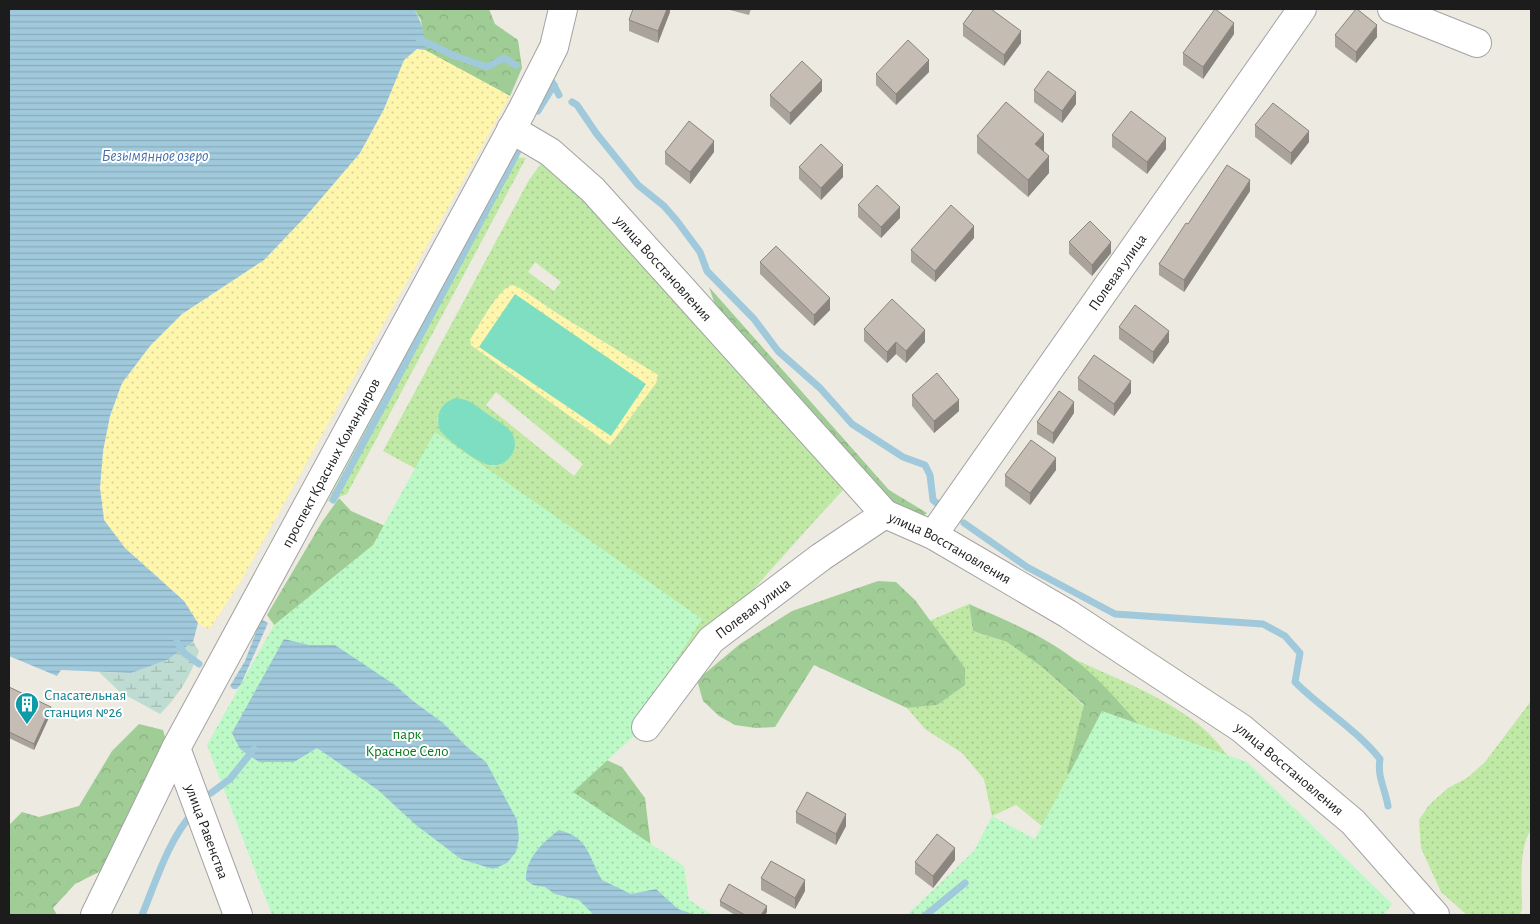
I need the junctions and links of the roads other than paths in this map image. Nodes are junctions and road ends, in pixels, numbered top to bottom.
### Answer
1 (563, 9) edge
2 (1302, 9) edge
3 (1392, 9) edge
4 (1477, 43) dead end
5 (511, 129) junction
6 (885, 514) junction
7 (934, 535) junction
8 (646, 727) dead end
9 (176, 748) junction
10 (95, 915) edge
11 (238, 915) edge
12 (1435, 915) edge

1 - 5 street, проспект Красных Командиров
2 - 7 street, Полевая улица
3 - 4 street
5 - 6 street, улица Восстановления
5 - 9 street, проспект Красных Командиров
6 - 7 street, улица Восстановления
6 - 8 street, Полевая улица
7 - 12 street, улица Восстановления
9 - 10 street, проспект Красных Командиров
9 - 11 street, улица Равенства

